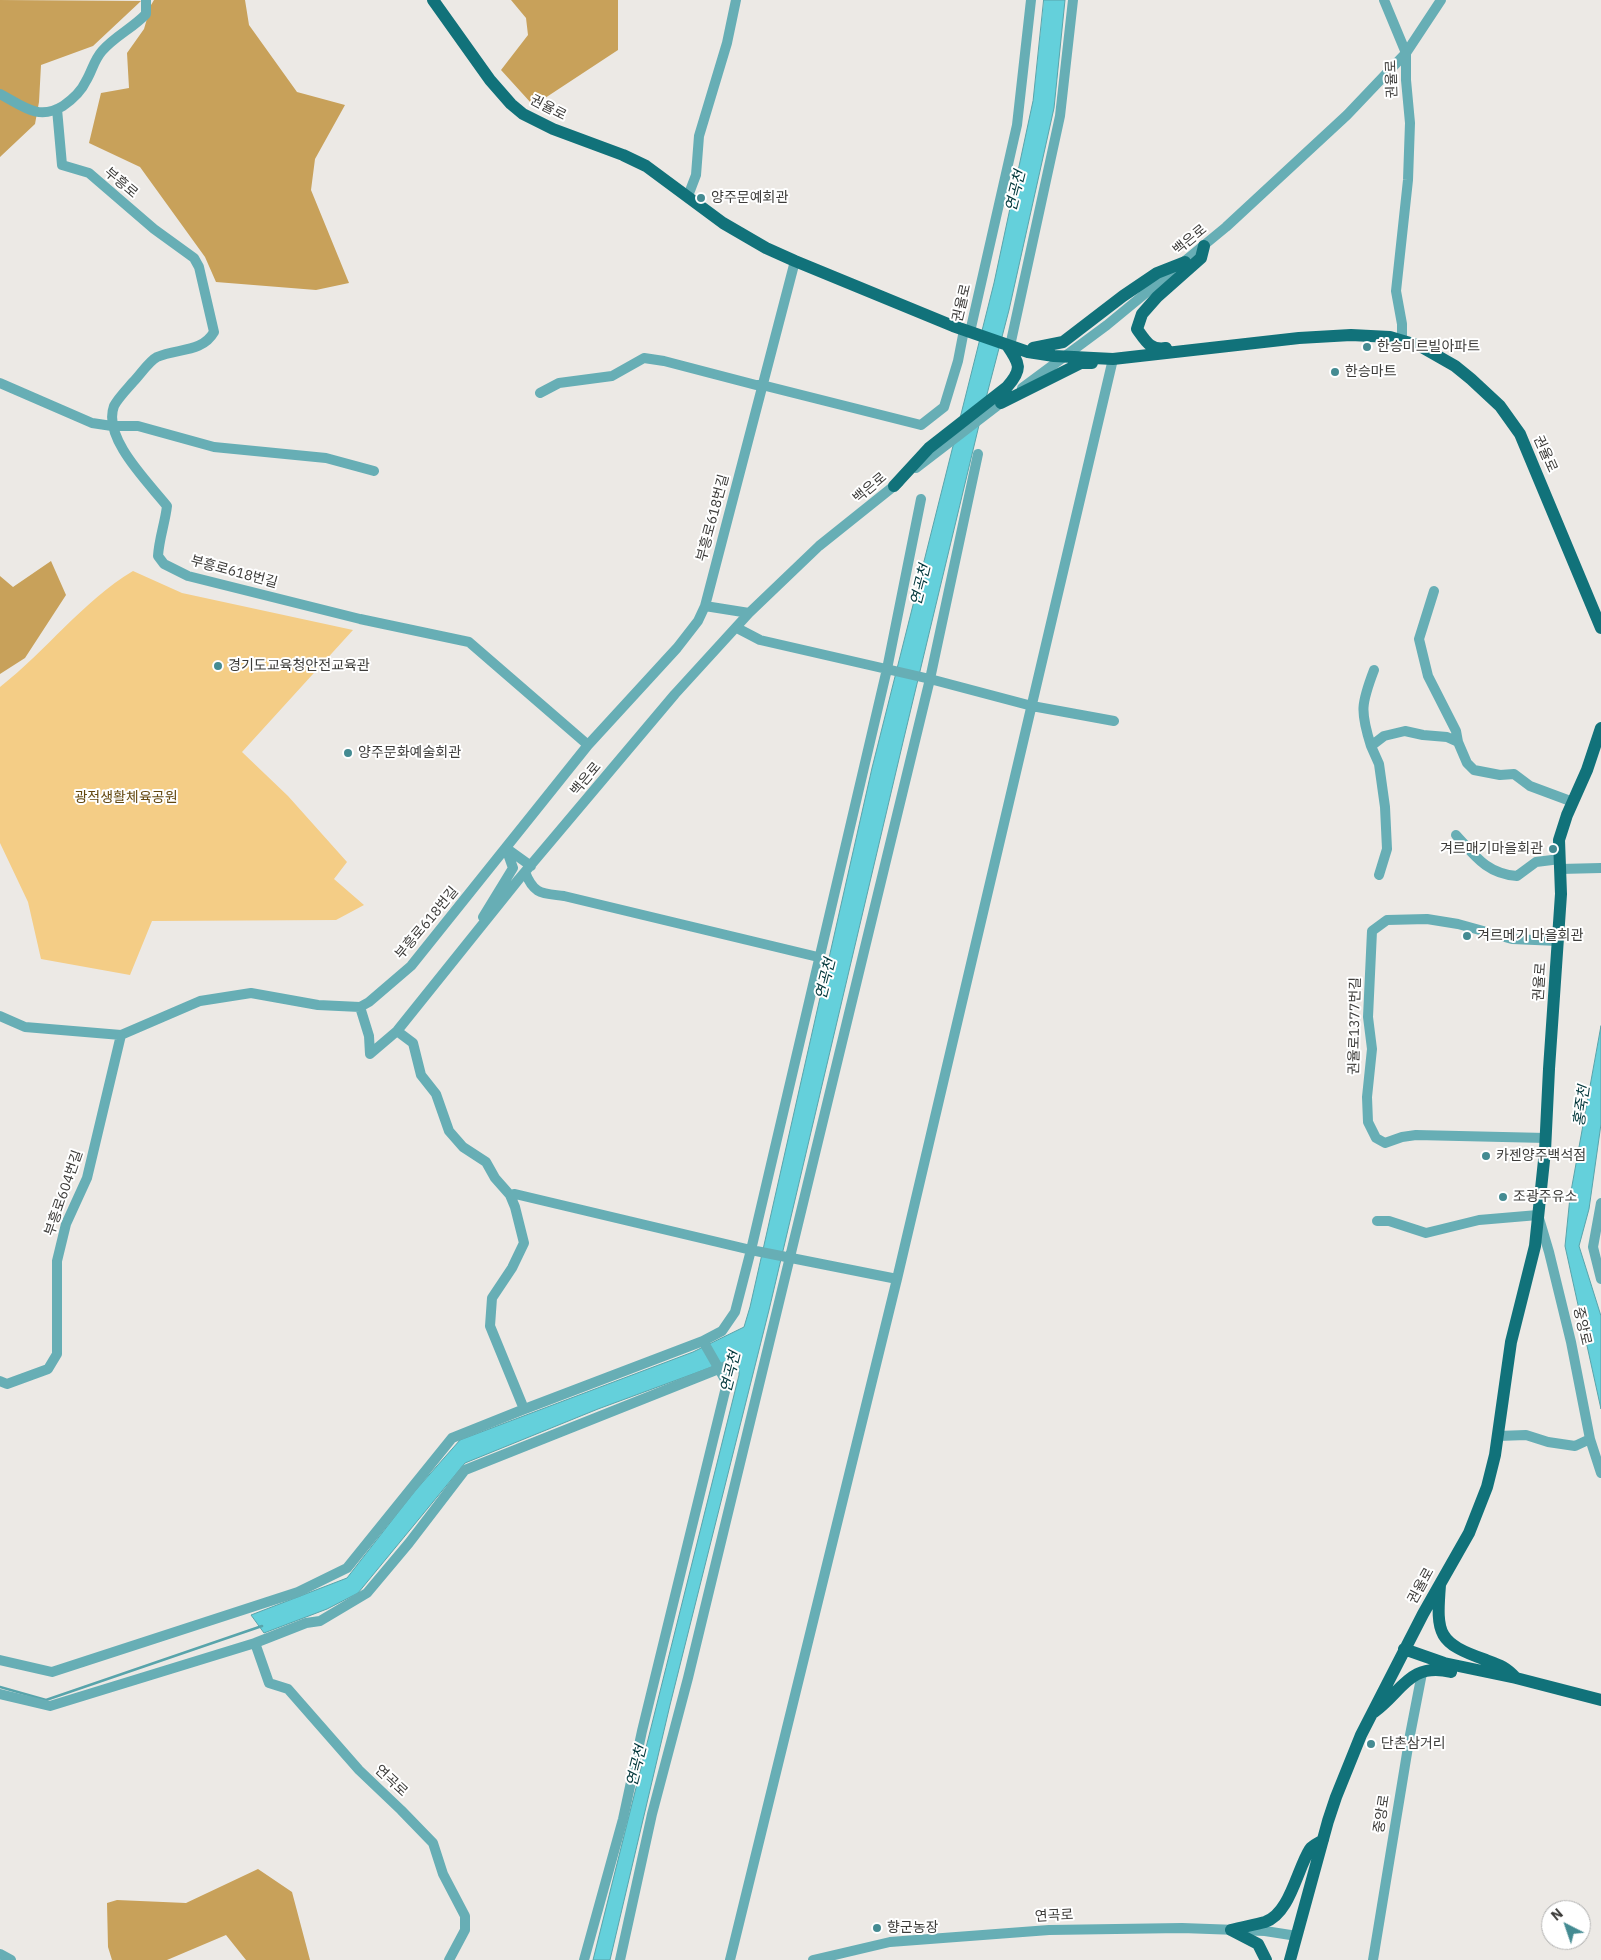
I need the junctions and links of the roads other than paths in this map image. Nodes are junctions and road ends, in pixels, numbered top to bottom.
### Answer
1 (146, 0) edge
2 (433, 0) edge
3 (736, 0) edge
4 (1031, 0) edge
5 (1073, 0) edge
6 (1384, 0) edge
7 (1432, 0) edge
8 (1441, 0) edge
9 (1433, 12) junction
10 (1406, 53) junction
11 (0, 94) edge
12 (57, 110) junction
13 (688, 196) junction
14 (1204, 246) junction
15 (795, 261) junction
16 (1184, 262) junction
17 (967, 331) junction
18 (1402, 340) junction
19 (1226, 345) junction
20 (1010, 346) junction
21 (1066, 356) junction
22 (1113, 361) junction
23 (0, 383) edge
24 (762, 384) junction
25 (540, 394) dead end
26 (997, 399) junction
27 (112, 426) junction
28 (931, 451) junction
29 (978, 454) dead end
30 (374, 471) dead end
31 (894, 486) joint
32 (921, 499) dead end
33 (1434, 591) dead end
34 (705, 606) junction
35 (749, 613) junction
36 (736, 628) junction
37 (1601, 628) edge
38 (887, 669) junction
39 (1374, 670) dead end
40 (930, 679) junction
41 (1032, 706) junction
42 (1114, 721) dead end
43 (1601, 728) edge
44 (1458, 742) junction
45 (588, 745) junction
46 (1371, 746) junction
47 (1573, 802) junction
48 (1456, 835) dead end
49 (506, 848) junction
50 (1560, 864) junction
51 (1601, 868) edge
52 (528, 869) junction
53 (1379, 876) dead end
54 (1558, 941) junction
55 (466, 946) junction
56 (818, 957) junction
57 (360, 1007) junction
58 (0, 1016) edge
59 (397, 1031) junction
60 (121, 1035) junction
61 (1546, 1138) junction
62 (510, 1195) junction
63 (1601, 1202) edge
64 (1538, 1215) junction
65 (1377, 1221) dead end
66 (751, 1250) junction
67 (791, 1257) junction
68 (1601, 1278) edge
69 (896, 1280) junction
70 (703, 1341) junction
71 (722, 1368) junction
72 (0, 1381) edge
73 (524, 1409) junction
74 (1498, 1436) junction
75 (1590, 1439) junction
76 (1601, 1473) edge
77 (1441, 1580) junction
78 (255, 1643) junction
79 (1404, 1649) junction
80 (0, 1660) edge
81 (1422, 1673) junction
82 (1516, 1678) junction
83 (0, 1694) edge
84 (1601, 1700) edge
85 (1372, 1713) junction
86 (1323, 1840) junction
87 (1231, 1930) junction
88 (1297, 1936) junction
89 (0, 1954) edge
90 (11, 1960) edge
91 (449, 1960) edge
92 (584, 1960) edge
93 (620, 1960) edge
94 (730, 1960) edge
95 (813, 1960) edge
96 (1266, 1960) edge
97 (1290, 1960) edge
98 (1373, 1960) edge

1 - 12 street
2 - 13 main road, 권율로
3 - 13 street
4 - 17 street, 권율로
5 - 20 street
6 - 10 street, 권율로
7 - 9 street
8 - 9 street, 백은로
9 - 10 street, 백은로
10 - 14 street, 백은로
10 - 18 street, 권율로
11 - 12 street
12 - 27 street, 부흥로
13 - 15 main road, 권율로
14 - 16 street, 백은로
14 - 19 main road
15 - 17 main road, 권율로
15 - 24 street, 부흥로618번길
16 - 20 main road
16 - 21 street, 백은로
17 - 20 main road, 권율로
17 - 24 street
18 - 19 main road, 권율로
18 - 37 main road, 권율로
19 - 22 main road, 권율로
20 - 21 main road, 권율로
20 - 26 main road
21 - 22 main road, 권율로
21 - 26 street, 백은로
22 - 26 main road
22 - 41 street
23 - 27 street
24 - 25 street
24 - 34 street, 부흥로618번길
26 - 28 main road
26 - 28 street, 백은로
27 - 30 street
27 - 45 street, 부흥로618번길
28 - 31 main road
29 - 40 street
31 - 35 street, 백은로
32 - 38 street
33 - 44 street
34 - 35 street
34 - 45 street, 부흥로618번길
35 - 36 street, 백은로
36 - 38 street
36 - 52 street, 백은로
38 - 40 street
38 - 56 street
39 - 46 street
40 - 41 street
40 - 67 street
41 - 42 street
41 - 69 street
43 - 47 main road, 권율로
44 - 46 street
44 - 47 street
45 - 49 street, 부흥로618번길
46 - 53 street
47 - 50 main road, 권율로
48 - 50 street
49 - 52 street
49 - 55 street
49 - 57 street, 부흥로618번길
50 - 51 street
50 - 54 main road, 권율로
52 - 55 street, 백은로
52 - 56 street
54 - 61 main road, 권율로
54 - 61 street, 권율로1377번길
55 - 59 street, 백은로
56 - 66 street
57 - 59 street, 백은로
57 - 60 street
58 - 60 street
59 - 62 street
60 - 72 street, 부흥로604번길
61 - 64 main road, 권율로
62 - 66 street
62 - 73 street
63 - 68 street
64 - 65 street
64 - 74 main road, 권율로
64 - 75 street, 중앙로
66 - 67 street
66 - 70 street
67 - 69 street
67 - 93 street
69 - 94 street
70 - 71 street
70 - 73 street
71 - 78 street
71 - 92 street
73 - 80 street
74 - 75 street
74 - 77 main road, 권율로
75 - 76 street, 중앙로
77 - 79 main road, 권율로
77 - 82 main road
78 - 83 street
78 - 91 street, 연곡로
79 - 82 main road
79 - 85 main road, 권율로
81 - 82 main road
81 - 85 main road
81 - 98 street, 중앙로
82 - 84 main road
85 - 86 main road, 권율로
86 - 87 main road
86 - 88 main road, 권율로
87 - 88 street, 연곡로
87 - 95 street, 연곡로
87 - 96 main road
88 - 97 main road, 권율로
89 - 90 street

